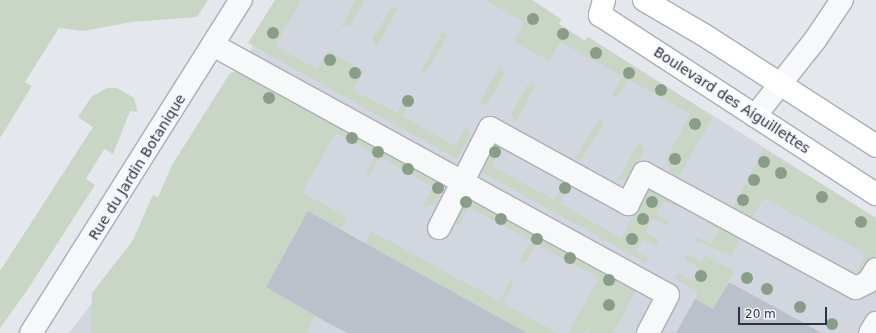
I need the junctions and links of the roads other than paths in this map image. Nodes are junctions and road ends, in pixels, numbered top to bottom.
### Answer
1 (241, 0) edge
2 (604, 0) edge
3 (644, 0) edge
4 (842, 0) edge
5 (213, 45) junction
6 (779, 83) junction
7 (756, 116) junction
8 (876, 146) edge
9 (463, 182) junction
10 (876, 194) edge
11 (439, 228) dead end
12 (876, 269) edge
13 (876, 323) edge
14 (31, 333) edge
15 (648, 333) edge
16 (870, 333) edge

1 - 5 street, Rue du Jardin Botanique
2 - 7 main road, Boulevard des Aiguillettes
3 - 6 main road
4 - 6 street
5 - 9 street
5 - 14 street, Rue du Jardin Botanique
6 - 7 street
6 - 8 main road
7 - 10 main road, Boulevard des Aiguillettes
9 - 11 street
9 - 12 street
9 - 15 street
13 - 16 street

